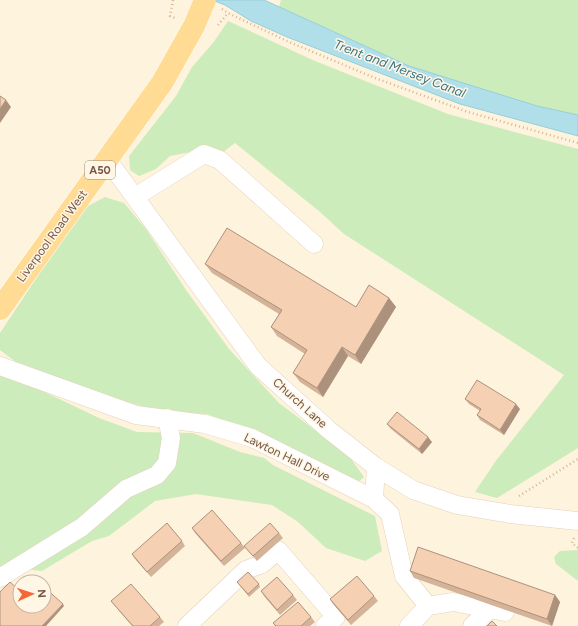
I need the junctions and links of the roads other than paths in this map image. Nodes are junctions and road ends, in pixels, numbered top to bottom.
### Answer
1 (206, 0) edge
2 (107, 160) junction
3 (135, 197) junction
4 (314, 244) dead end
5 (0, 309) edge
6 (0, 366) edge
7 (167, 418) junction
8 (376, 467) junction
9 (374, 499) junction
10 (578, 521) edge
11 (0, 578) edge
12 (428, 606) junction
13 (187, 626) edge
14 (325, 626) edge
15 (409, 626) edge
16 (472, 626) edge

1 - 2 main road, Liverpool Road West / A50, bridge
2 - 3 street, Church Lane
2 - 5 main road, Liverpool Road West / A50
3 - 4 street
3 - 8 street, Church Lane
6 - 7 street, Lawton Hall Drive
7 - 9 street, Lawton Hall Drive
7 - 11 street
8 - 9 street
8 - 10 street, Church Lane
9 - 12 street, Lawton Hall Drive
12 - 15 street
12 - 16 street
13 - 14 street

